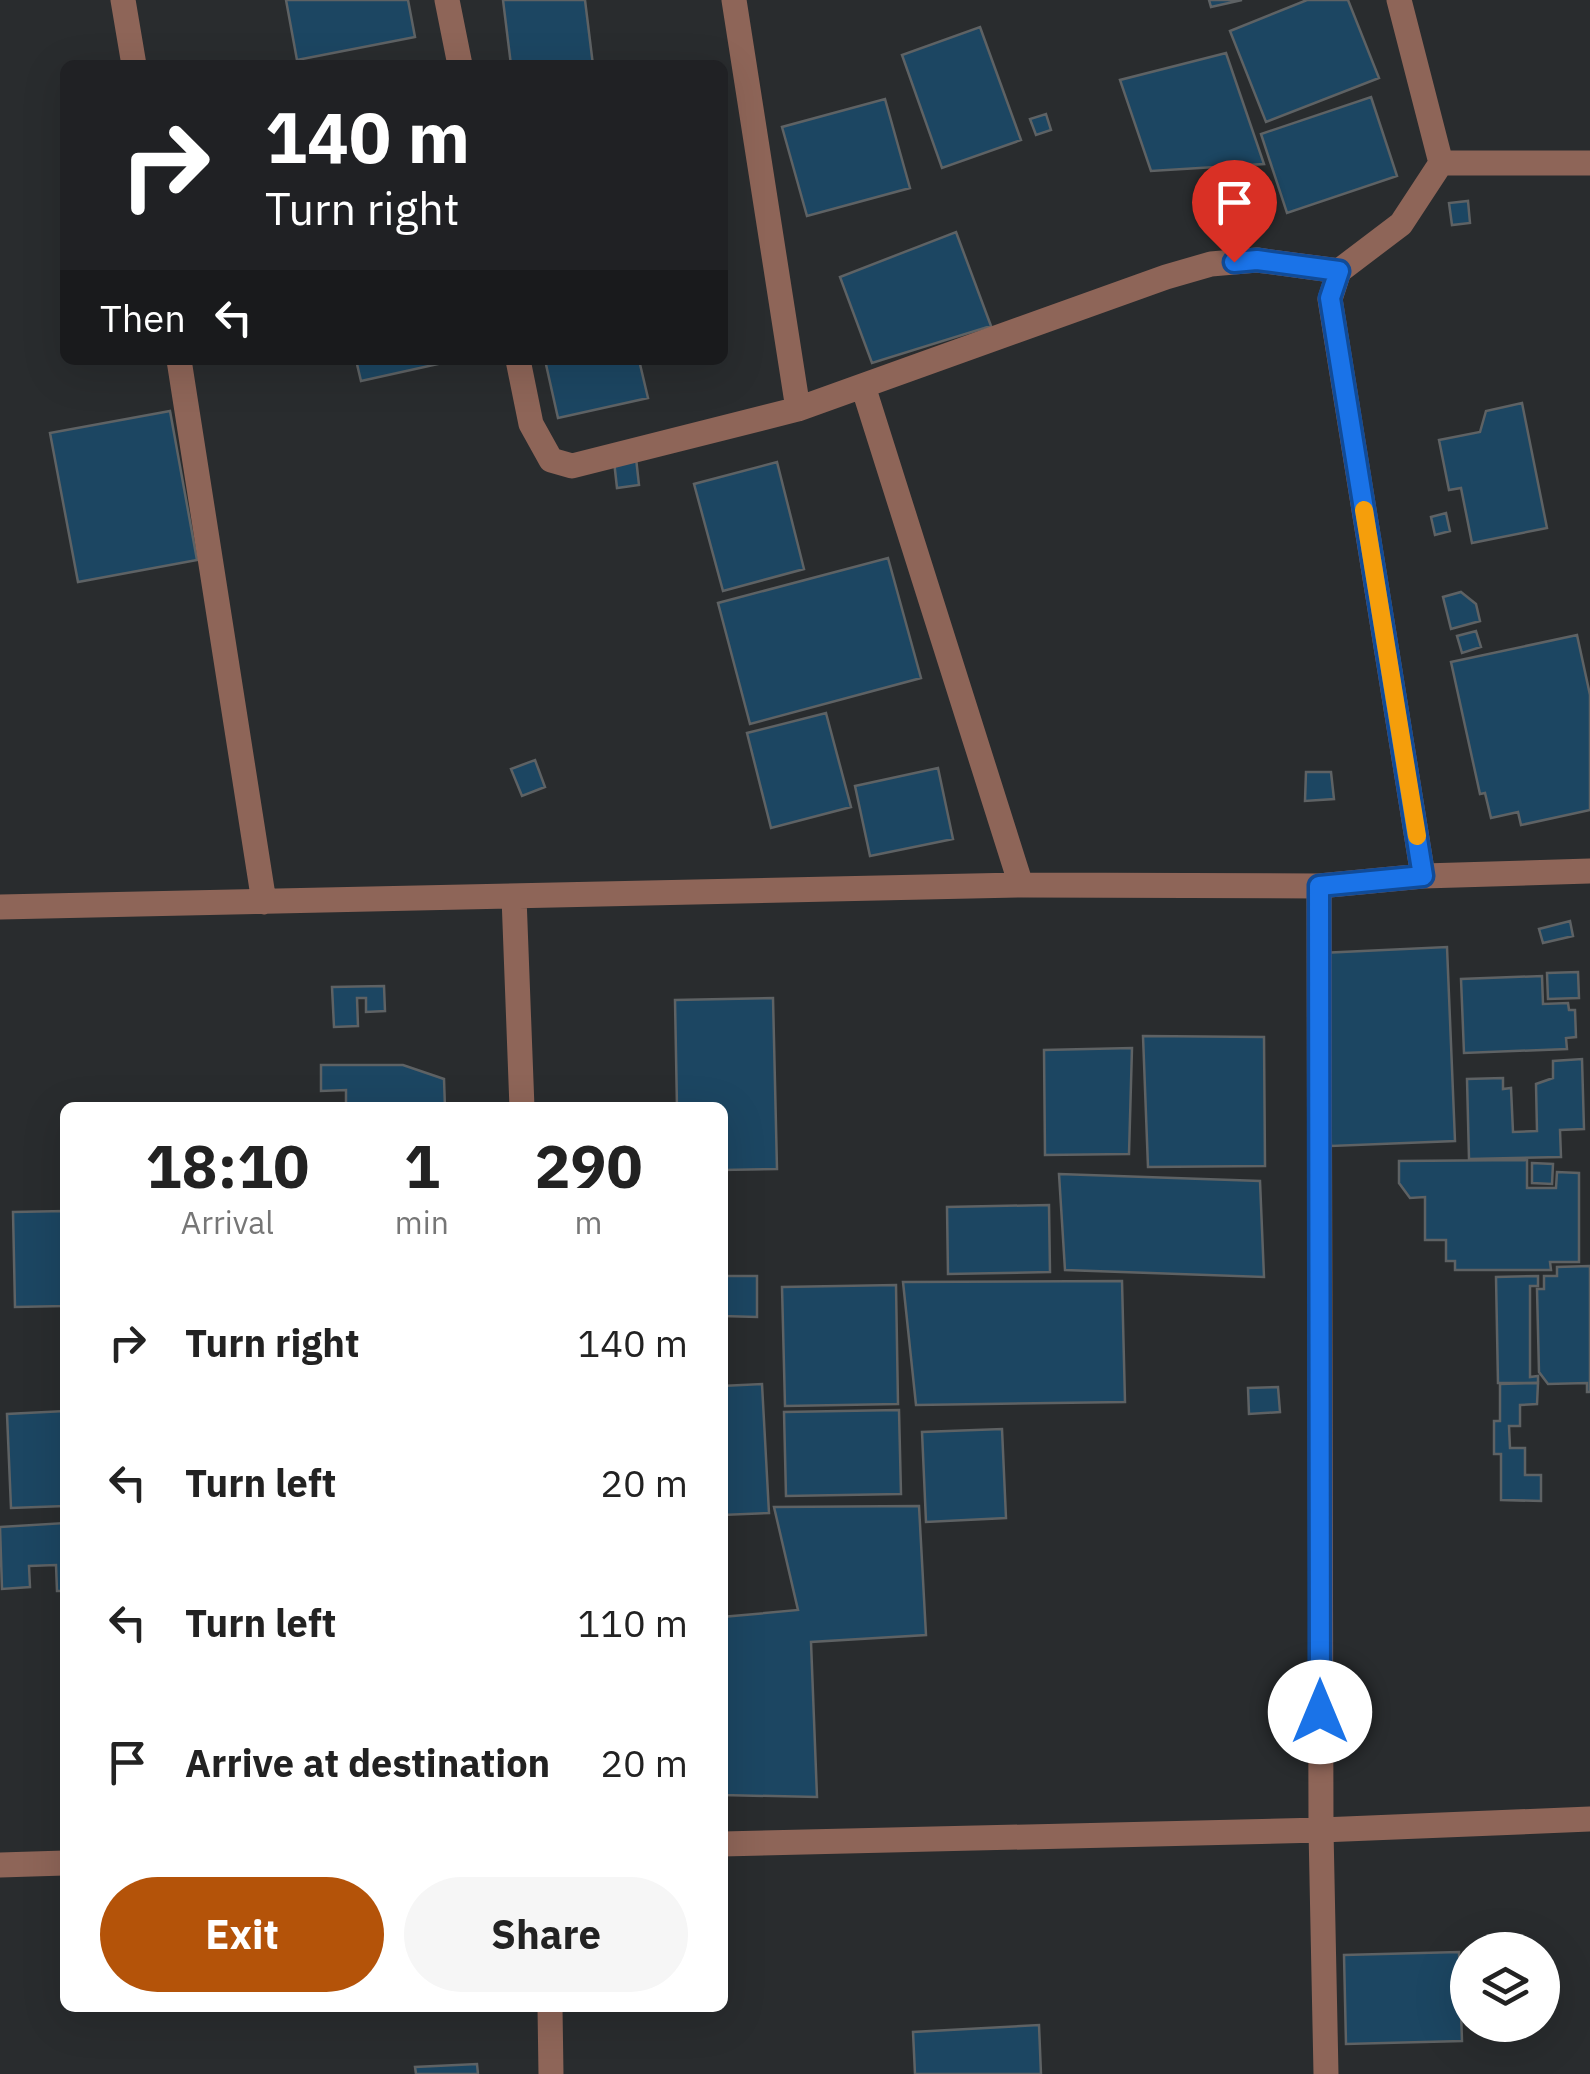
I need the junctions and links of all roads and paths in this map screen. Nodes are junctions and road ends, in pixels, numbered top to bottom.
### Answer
1 (124, 0) edge
2 (447, 0) edge
3 (734, 0) edge
4 (1399, 0) edge
5 (133, 60) edge
6 (459, 60) edge
7 (1442, 162) junction
8 (1590, 163) edge
9 (1339, 271) junction
10 (181, 365) edge
11 (519, 365) edge
12 (863, 386) junction
13 (798, 409) junction
14 (1590, 871) edge
15 (1423, 876) junction
16 (1021, 885) junction
17 (1319, 886) junction
18 (514, 897) junction
19 (264, 902) junction
20 (0, 907) edge
21 (522, 1102) edge
22 (1590, 1819) edge
23 (1321, 1830) junction
24 (728, 1844) edge
25 (60, 1864) edge
26 (0, 1865) edge
27 (550, 2012) edge
28 (551, 2074) edge
29 (1326, 2074) edge

1 - 5 street
2 - 6 street
3 - 13 street
4 - 7 street
7 - 8 street
7 - 9 street
9 - 12 street
9 - 15 street
10 - 19 street
11 - 13 street
12 - 13 street
12 - 16 street
14 - 15 street
15 - 17 street
16 - 17 street
16 - 18 street
17 - 23 street
18 - 19 street
18 - 21 street
19 - 20 street
22 - 23 street
23 - 24 street
23 - 29 street
25 - 26 street
27 - 28 street

